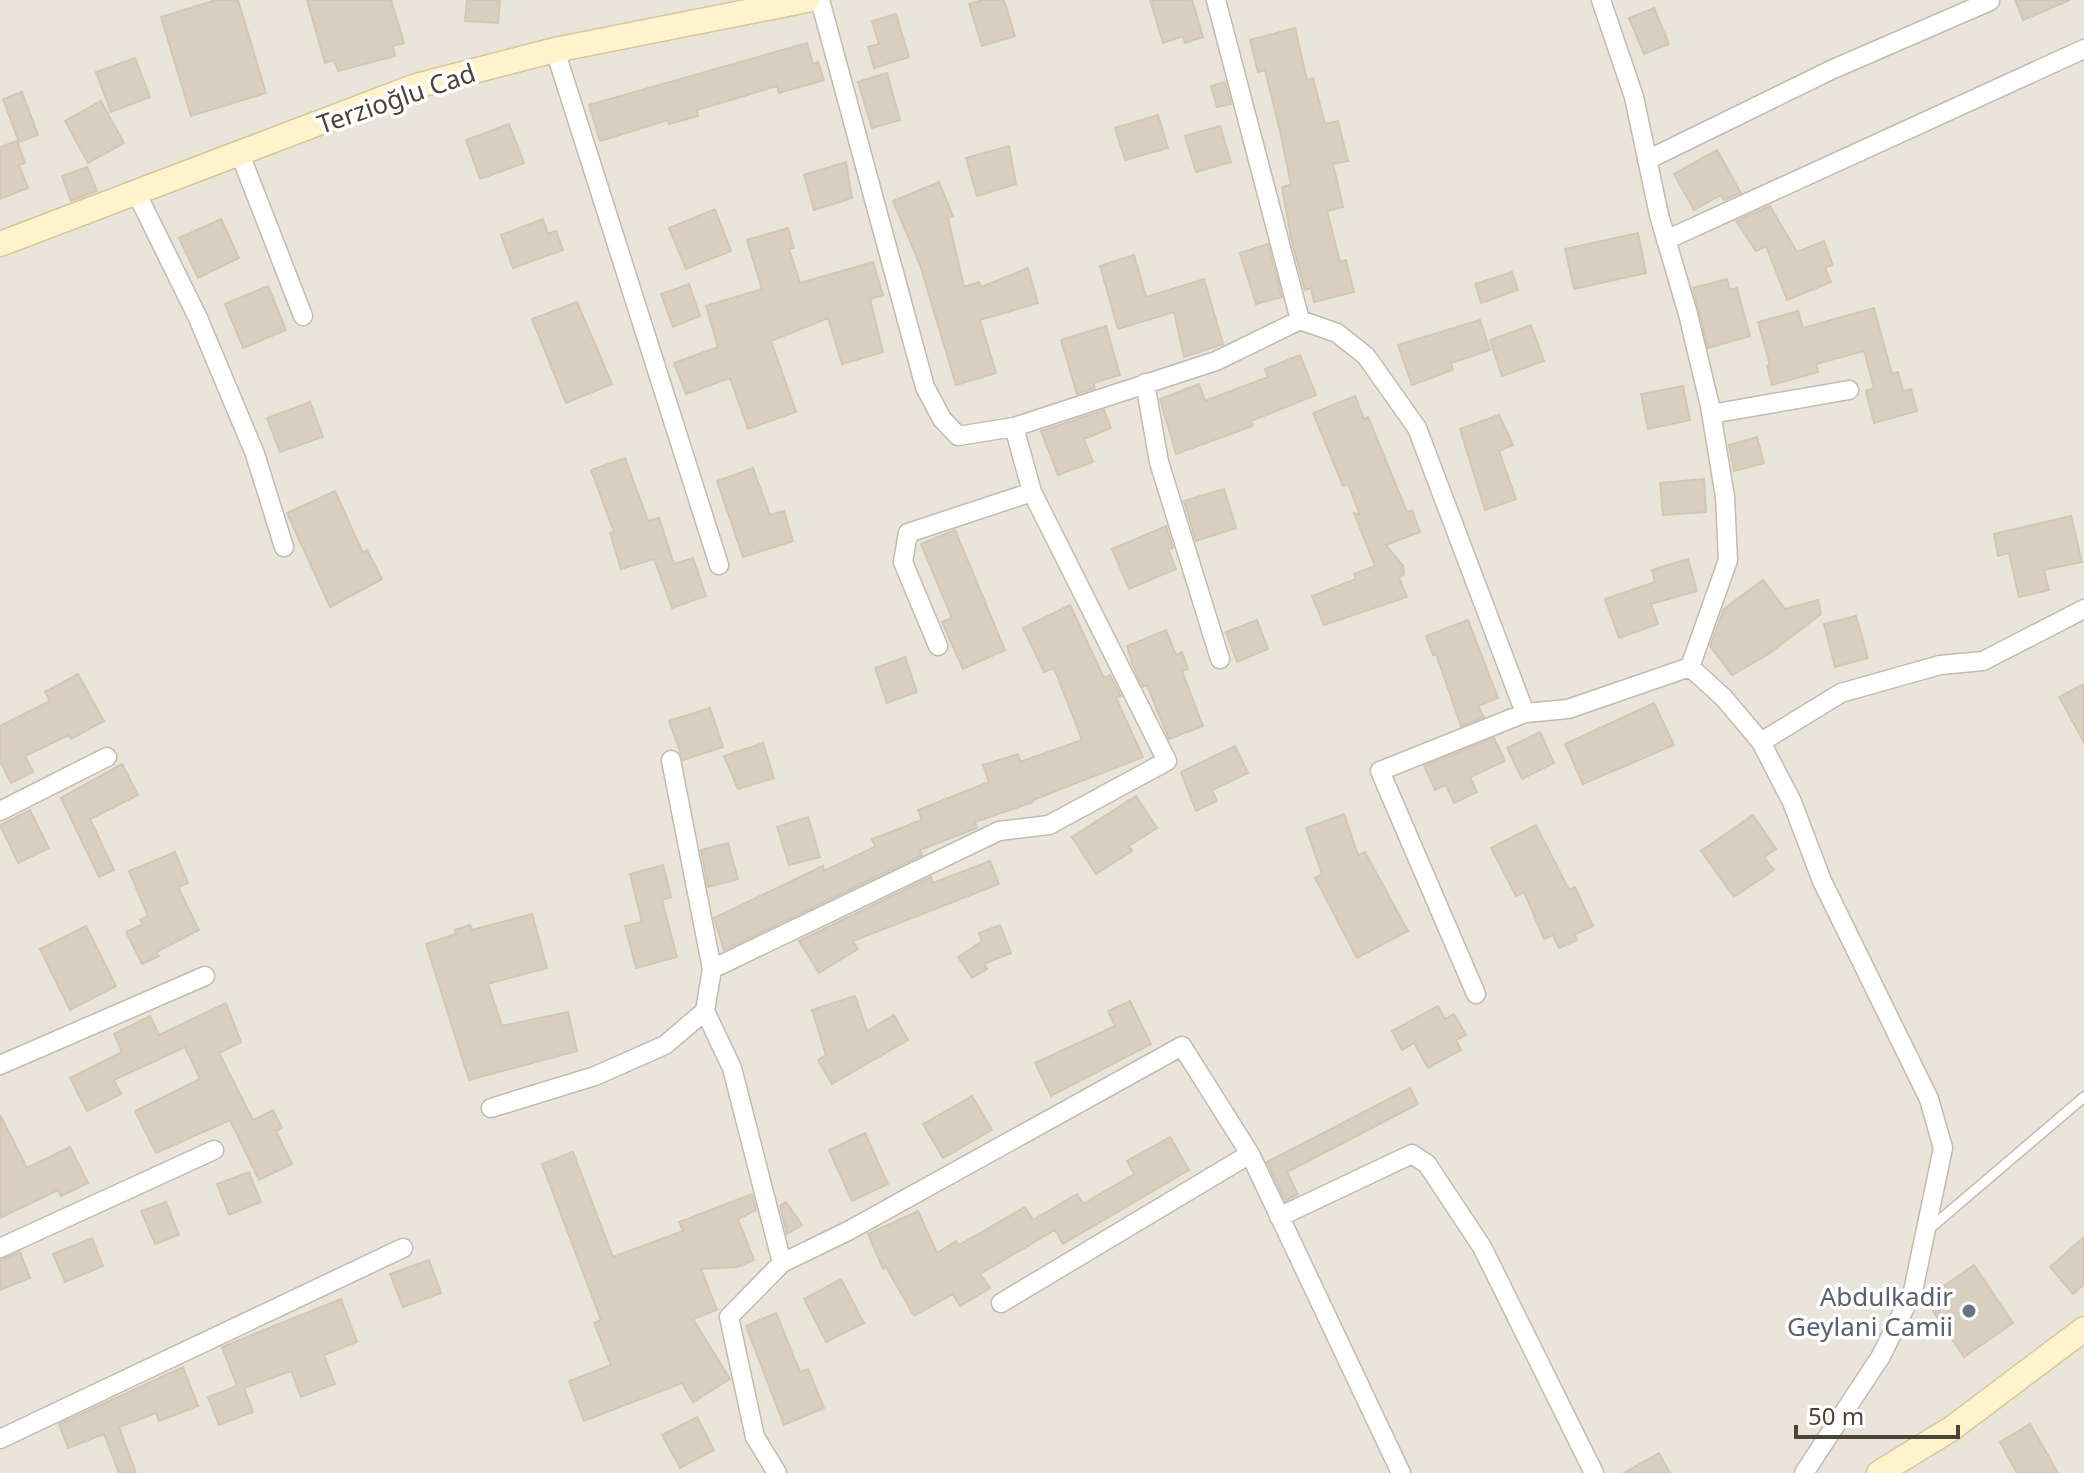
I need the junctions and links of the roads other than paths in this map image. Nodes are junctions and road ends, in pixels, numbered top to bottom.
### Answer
1 (807, 0) edge
2 (820, 0) edge
3 (1216, 0) edge
4 (1601, 0) edge
5 (1990, 1) edge
6 (2084, 49) edge
7 (555, 50) junction
8 (240, 154) junction
9 (1647, 160) junction
10 (137, 194) junction
11 (1666, 240) junction
12 (0, 244) edge
13 (303, 316) dead end
14 (1300, 320) junction
15 (1145, 383) junction
16 (1849, 390) dead end
17 (1711, 414) junction
18 (1014, 427) junction
19 (1032, 492) junction
20 (284, 547) dead end
21 (719, 565) dead end
22 (2084, 609) edge
23 (938, 646) dead end
24 (1220, 659) dead end
25 (1690, 667) junction
26 (1525, 713) junction
27 (1761, 742) junction
28 (107, 757) dead end
29 (671, 760) dead end
30 (0, 811) edge
31 (712, 969) junction
32 (205, 976) dead end
33 (1476, 994) dead end
34 (705, 1011) junction
35 (0, 1065) edge
36 (2084, 1097) edge
37 (491, 1108) dead end
38 (214, 1150) dead end
39 (1250, 1154) junction
40 (1279, 1217) junction
41 (1928, 1230) junction
42 (0, 1248) edge
43 (403, 1248) dead end
44 (782, 1263) junction
45 (1001, 1303) dead end
46 (2084, 1329) edge
47 (0, 1439) edge
48 (777, 1473) edge
49 (1401, 1473) edge
50 (1594, 1473) edge
51 (1804, 1473) edge
52 (1879, 1473) edge

1 - 7 street, Terzioğlu Cad
2 - 18 street
3 - 14 street
4 - 9 street
5 - 9 street
6 - 11 street
7 - 8 street, Terzioğlu Cad
7 - 21 street
8 - 10 street, Terzioğlu Cad
8 - 13 street
9 - 11 street
10 - 12 street, Terzioğlu Cad
10 - 20 street
11 - 17 street
14 - 15 street
14 - 26 street
15 - 18 street
15 - 24 street
16 - 17 street
17 - 25 street
18 - 19 street
19 - 23 street
19 - 31 street
22 - 27 street
25 - 26 street
25 - 27 street
26 - 33 street
27 - 41 street
28 - 30 street
29 - 31 street
31 - 34 street
32 - 35 street
34 - 37 street
34 - 44 street
36 - 41 lane
38 - 42 street
39 - 40 street
39 - 44 street
39 - 45 street
40 - 49 street
40 - 50 street
41 - 51 street
43 - 47 street
44 - 48 street
46 - 52 street

